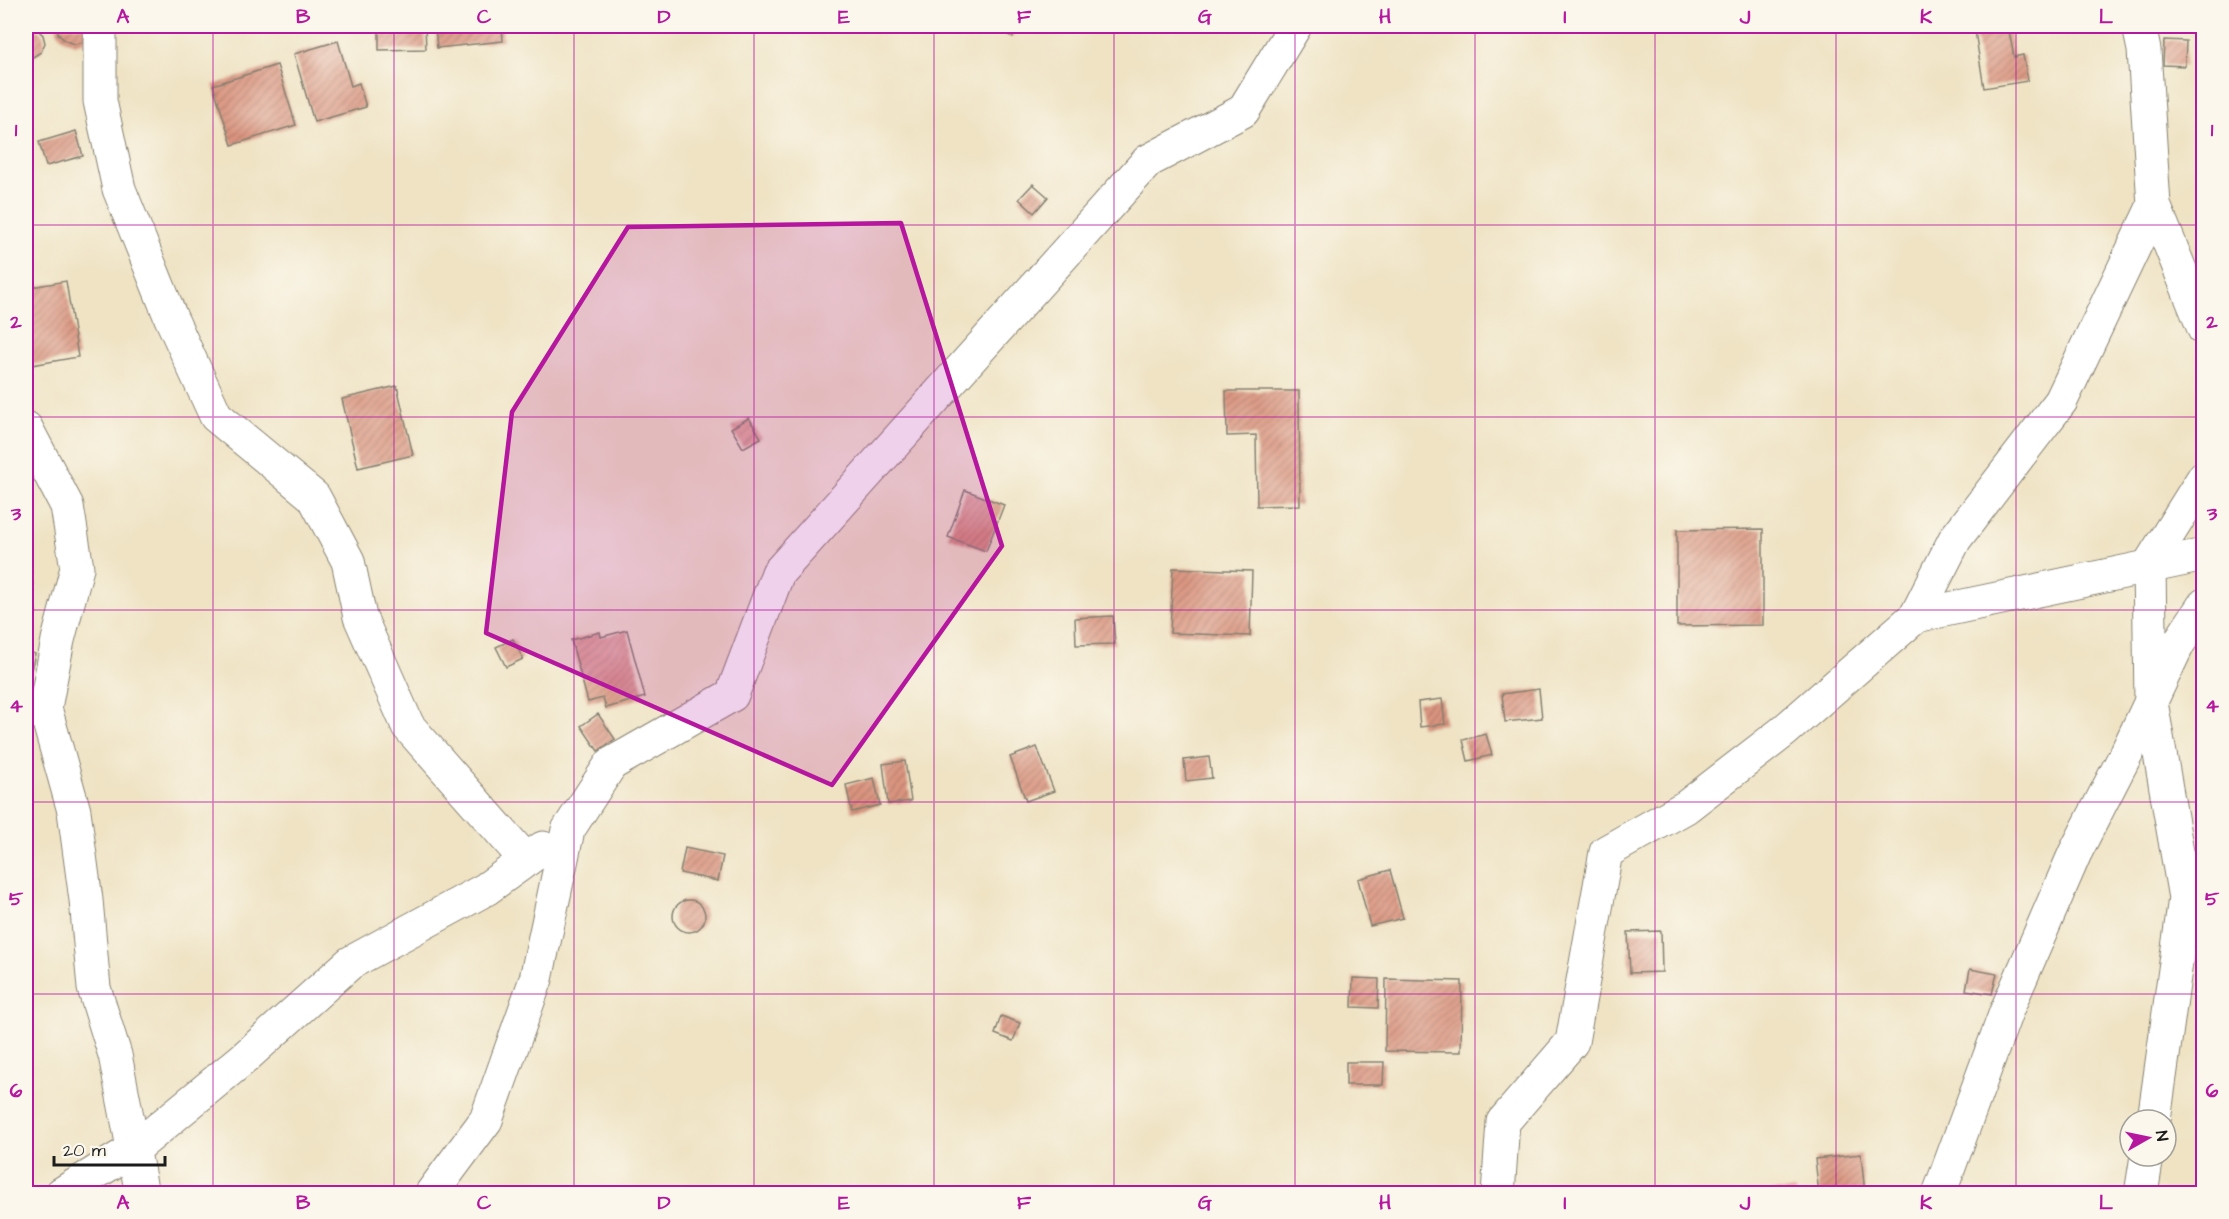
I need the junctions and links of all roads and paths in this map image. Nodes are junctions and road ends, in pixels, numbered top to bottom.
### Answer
1 (100, 26) edge
2 (1295, 26) edge
3 (2139, 26) edge
4 (2154, 205) junction
5 (2204, 329) edge
6 (26, 428) edge
7 (2204, 477) edge
8 (2204, 555) edge
9 (2149, 566) junction
10 (2204, 605) edge
11 (1916, 616) junction
12 (2151, 702) junction
13 (568, 830) junction
14 (526, 860) junction
15 (2156, 1108) edge
16 (134, 1149) junction
17 (2145, 1168) edge
18 (61, 1194) edge
19 (142, 1194) edge
20 (431, 1194) edge
21 (1498, 1194) edge
22 (1939, 1194) edge
23 (2140, 1194) edge

1 - 14 street
2 - 13 street
3 - 4 street
4 - 5 street
4 - 11 street
6 - 16 street
7 - 9 street
8 - 9 street
9 - 11 street
9 - 12 street
10 - 12 street
11 - 21 street
12 - 15 street
12 - 22 street
13 - 14 street
13 - 20 street
14 - 16 street
16 - 18 street
16 - 19 street
17 - 23 street

